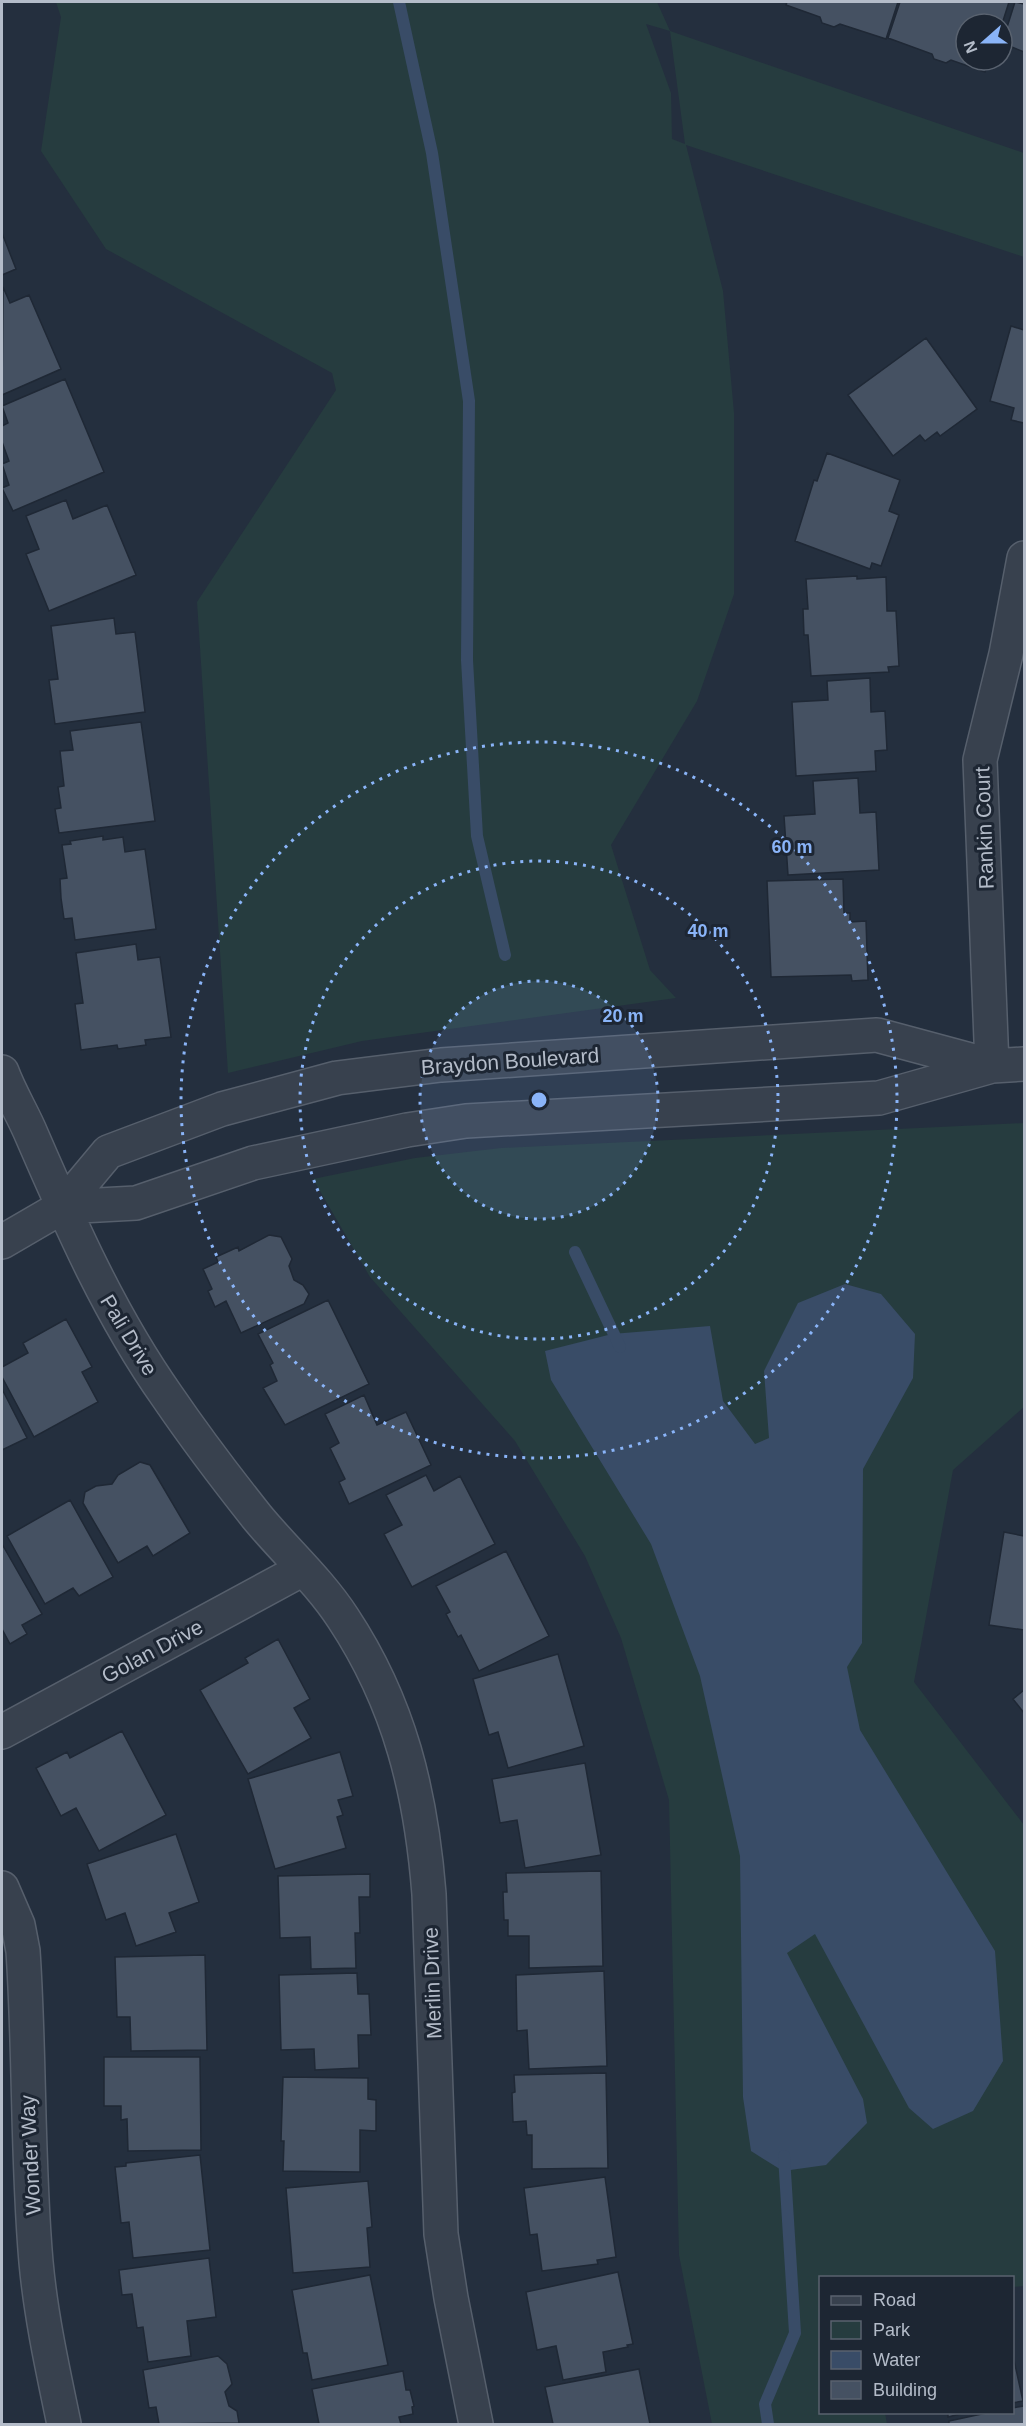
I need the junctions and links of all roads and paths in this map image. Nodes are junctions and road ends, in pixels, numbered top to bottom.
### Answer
1 (1024, 558) edge
2 (1024, 1064) edge
3 (992, 1066) junction
4 (2, 1072) edge
5 (62, 1207) junction
6 (2, 1242) edge
7 (303, 1569) junction
8 (2, 1732) edge
9 (2, 1888) edge
10 (63, 2424) edge
11 (476, 2424) edge

1 - 3 street, Rankin Court
2 - 3 street, Braydon Boulevard
3 - 5 street, Braydon Boulevard
3 - 5 street, Braydon Boulevard
4 - 5 street, Pali Drive
5 - 6 street, Braydon Boulevard
5 - 7 street, Pali Drive
7 - 8 street, Golan Drive
7 - 11 street, Merlin Drive
9 - 10 street, Wonder Way

